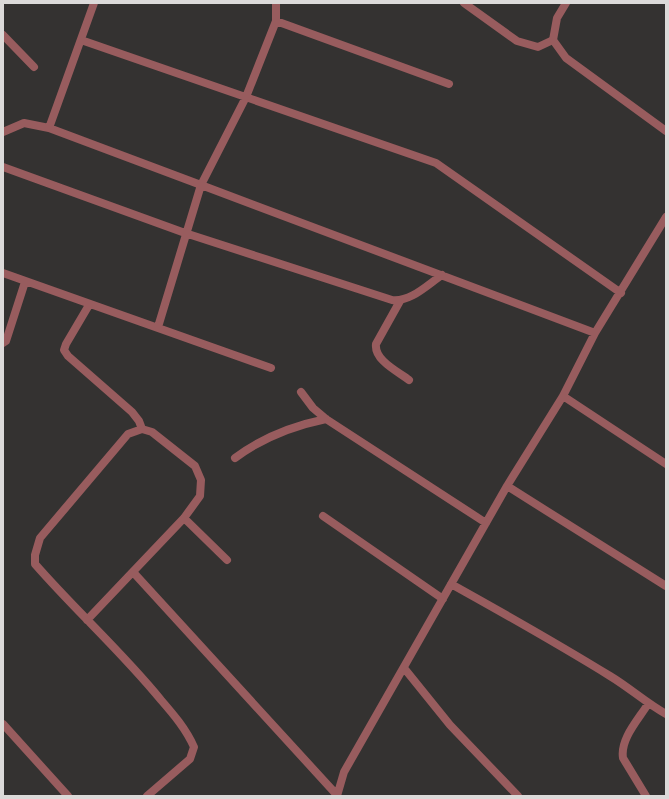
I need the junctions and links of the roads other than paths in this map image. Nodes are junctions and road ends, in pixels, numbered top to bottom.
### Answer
1 (94, 3) edge
2 (276, 3) edge
3 (464, 3) edge
4 (566, 3) edge
5 (276, 21) junction
6 (3, 35) edge
7 (80, 40) junction
8 (553, 40) junction
9 (34, 67) dead end
10 (449, 84) dead end
11 (246, 97) junction
12 (49, 128) junction
13 (666, 131) edge
14 (3, 132) edge
15 (3, 167) edge
16 (201, 185) junction
17 (666, 217) edge
18 (186, 233) junction
19 (3, 274) edge
20 (442, 275) junction
21 (25, 282) junction
22 (620, 294) junction
23 (400, 301) junction
24 (89, 305) junction
25 (158, 327) junction
26 (596, 333) junction
27 (3, 343) edge
28 (271, 368) dead end
29 (409, 380) dead end
30 (301, 392) dead end
31 (563, 396) junction
32 (326, 419) junction
33 (142, 429) junction
34 (235, 458) dead end
35 (666, 464) edge
36 (507, 486) junction
37 (323, 516) dead end
38 (184, 518) junction
39 (486, 523) junction
40 (227, 560) dead end
41 (133, 572) junction
42 (451, 584) junction
43 (666, 586) edge
44 (443, 599) junction
45 (88, 620) junction
46 (404, 668) junction
47 (648, 704) junction
48 (666, 714) edge
49 (3, 724) edge
50 (337, 795) edge
51 (68, 796) edge
52 (147, 796) edge
53 (518, 796) edge
54 (646, 796) edge

1 - 7 street
2 - 5 street
3 - 8 street
4 - 8 street
5 - 10 street
5 - 11 street
6 - 9 street
7 - 11 street
7 - 12 street
8 - 13 street
11 - 16 street
11 - 22 street
12 - 14 street
12 - 16 street
15 - 18 street
16 - 18 street
16 - 20 street
17 - 22 street
18 - 23 street
18 - 25 street
19 - 21 street
20 - 23 street
20 - 26 street
21 - 24 street
21 - 27 street
22 - 26 street
23 - 29 street
24 - 25 street
24 - 33 street
25 - 28 street
26 - 31 street
30 - 32 street
31 - 35 street
31 - 36 street
32 - 34 street
32 - 39 street
33 - 38 street
33 - 45 street
36 - 39 street
36 - 43 street
37 - 44 street
38 - 40 street
38 - 41 street
39 - 42 street
41 - 45 street
41 - 50 street
42 - 44 street
42 - 47 street
44 - 46 street
45 - 52 street
46 - 50 street
46 - 53 street
47 - 48 street
47 - 54 street
49 - 51 street

